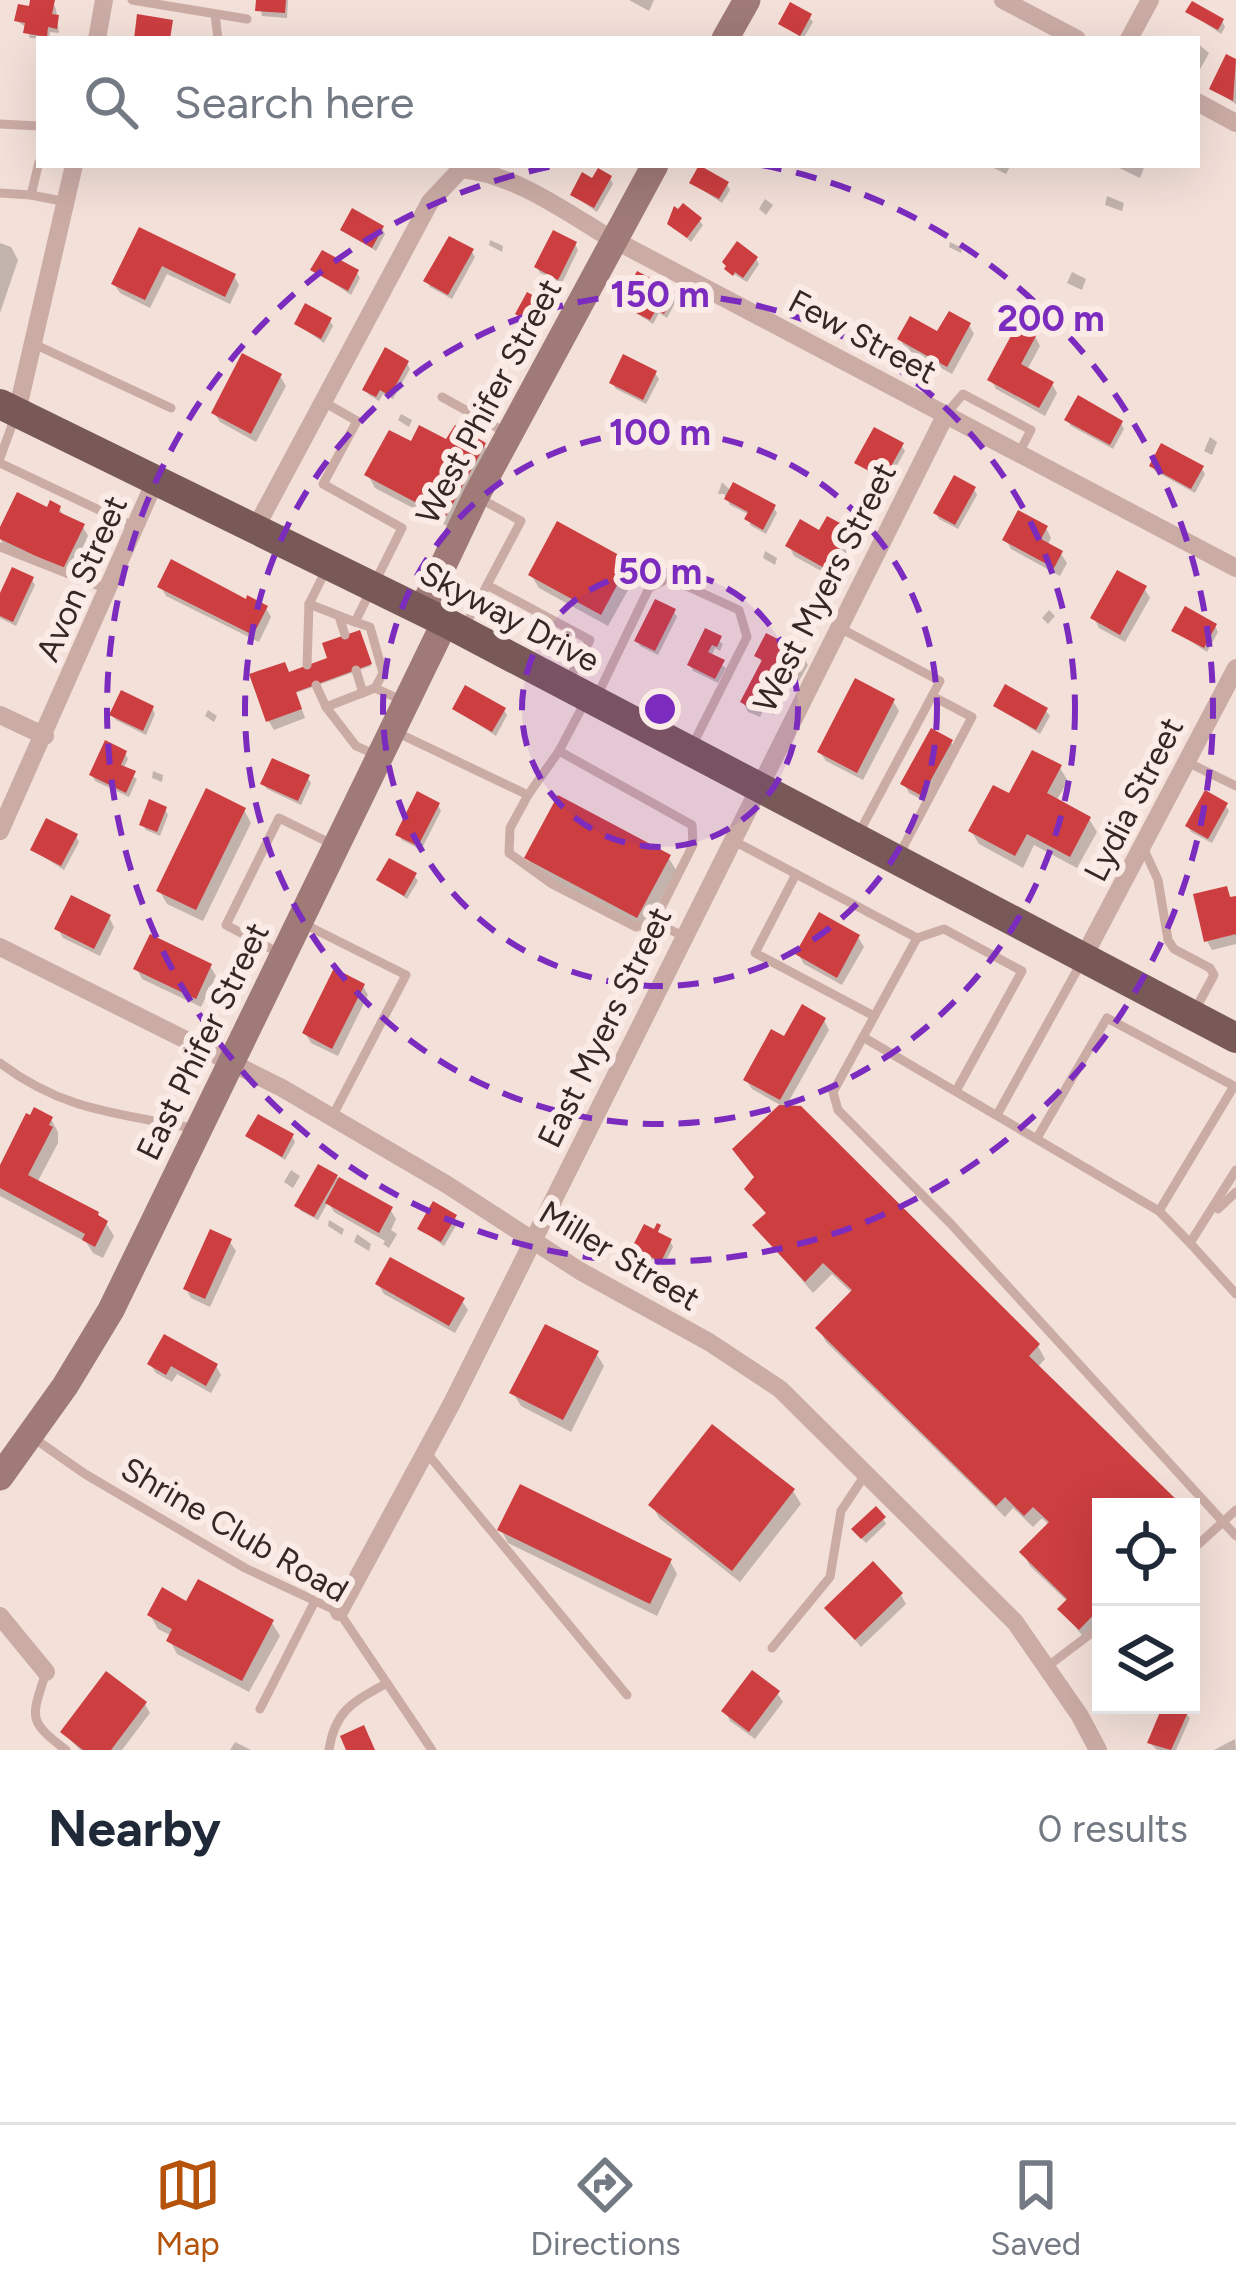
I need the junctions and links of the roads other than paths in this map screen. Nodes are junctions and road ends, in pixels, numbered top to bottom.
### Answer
1 (104, 0) edge
2 (132, 0) edge
3 (746, 0) edge
4 (1003, 0) edge
5 (1150, 0) edge
6 (214, 14) junction
7 (248, 20) dead end
8 (98, 36) edge
9 (218, 36) edge
10 (727, 36) edge
11 (1071, 36) edge
12 (1131, 36) edge
13 (1200, 104) edge
14 (1236, 123) edge
15 (0, 124) edge
16 (36, 127) edge
17 (38, 168) edge
18 (73, 168) edge
19 (653, 168) edge
20 (0, 193) edge
21 (31, 195) junction
22 (67, 202) junction
23 (615, 238) junction
24 (34, 344) junction
25 (442, 397) dead end
26 (9, 408) edge
27 (171, 408) dead end
28 (318, 409) junction
29 (946, 414) junction
30 (510, 435) junction
31 (0, 461) edge
32 (156, 479) junction
33 (476, 496) junction
34 (136, 527) junction
35 (255, 529) junction
36 (0, 547) edge
37 (329, 564) junction
38 (1236, 568) edge
39 (372, 585) junction
40 (487, 585) junction
41 (108, 590) junction
42 (309, 604) junction
43 (339, 616) junction
44 (443, 621) junction
45 (355, 622) junction
46 (838, 628) junction
47 (345, 635) dead end
48 (307, 665) dead end
49 (1236, 668) edge
50 (356, 670) dead end
51 (316, 686) dead end
52 (375, 688) junction
53 (363, 693) junction
54 (583, 695) junction
55 (932, 696) junction
56 (406, 703) junction
57 (326, 707) junction
58 (0, 715) edge
59 (393, 730) junction
60 (44, 736) junction
61 (559, 751) junction
62 (689, 751) junction
63 (380, 756) junction
64 (1185, 761) junction
65 (1236, 786) edge
66 (757, 787) junction
67 (528, 795) junction
68 (0, 831) edge
69 (731, 839) junction
70 (856, 839) junction
71 (1142, 845) junction
72 (337, 847) junction
73 (897, 860) junction
74 (796, 874) junction
75 (300, 922) junction
76 (654, 922) junction
77 (683, 936) junction
78 (917, 938) junction
79 (0, 947) edge
80 (284, 956) junction
81 (1083, 958) junction
82 (874, 1016) junction
83 (1192, 1016) junction
84 (863, 1037) junction
85 (1236, 1038) edge
86 (232, 1062) junction
87 (0, 1063) edge
88 (956, 1091) junction
89 (997, 1115) junction
90 (332, 1117) junction
91 (199, 1130) junction
92 (1037, 1138) junction
93 (1236, 1170) edge
94 (1236, 1192) edge
95 (1159, 1210) junction
96 (1208, 1218) junction
97 (532, 1238) junction
98 (1190, 1243) junction
99 (1234, 1285) edge
100 (30, 1436) junction
101 (426, 1452) junction
102 (867, 1472) junction
103 (0, 1477) edge
104 (1236, 1510) edge
105 (1224, 1523) junction
106 (1236, 1536) edge
107 (1200, 1543) edge
108 (316, 1599) junction
109 (339, 1612) junction
110 (0, 1616) edge
111 (1092, 1633) edge
112 (772, 1648) dead end
113 (1046, 1667) junction
114 (46, 1672) joint
115 (387, 1683) junction
116 (627, 1695) dead end
117 (260, 1709) dead end
118 (66, 1750) edge
119 (329, 1750) edge
120 (432, 1750) edge
121 (1098, 1750) edge

1 - 8 street
2 - 6 lane
3 - 10 street
4 - 11 street
5 - 12 street
6 - 7 lane
6 - 9 lane
13 - 14 street
15 - 16 lane
17 - 21 lane
18 - 22 street
19 - 23 street, West Phifer Street
20 - 21 lane
21 - 22 lane
22 - 24 street
23 - 28 street, Few Street
23 - 29 street, Few Street
23 - 30 street, West Phifer Street
24 - 26 street
24 - 27 lane
25 - 30 lane
26 - 31 lane
26 - 32 main road, Skyway Drive
28 - 35 street
28 - 39 lane
29 - 38 street, Few Street
29 - 46 street, West Myers Street
30 - 33 street, West Phifer Street
31 - 34 lane
32 - 34 street, Avon Street
32 - 35 main road, Skyway Drive
33 - 40 lane
33 - 44 street, West Phifer Street
34 - 41 street, Avon Street
35 - 37 main road, Skyway Drive
36 - 41 lane
37 - 39 main road, Skyway Drive
37 - 42 lane
39 - 44 main road, Skyway Drive
39 - 45 lane
40 - 44 lane
40 - 54 lane
41 - 60 street, Avon Street
42 - 43 lane
42 - 48 lane
43 - 45 lane
43 - 47 lane
44 - 54 main road, Skyway Drive
44 - 56 street, East Phifer Street
45 - 52 lane
46 - 55 lane
46 - 66 street, West Myers Street
49 - 64 street, Lydia Street
50 - 53 lane
51 - 57 lane
52 - 53 lane
52 - 56 lane
53 - 57 lane
54 - 61 lane
54 - 62 main road, Skyway Drive
54 - 62 lane
55 - 70 lane
55 - 73 lane
56 - 59 street, East Phifer Street
57 - 63 lane
58 - 60 street
59 - 63 street, East Phifer Street
59 - 67 lane
60 - 68 street, Avon Street
61 - 67 lane
61 - 76 lane
62 - 66 main road, Skyway Drive
63 - 72 street, East Phifer Street
64 - 65 lane
64 - 71 street, Lydia Street
66 - 69 street, East Myers Street
66 - 70 main road, Skyway Drive
67 - 76 lane
69 - 74 lane
69 - 77 street, East Myers Street
70 - 73 main road, Skyway Drive
71 - 81 street, Lydia Street
71 - 83 lane
72 - 75 street, East Phifer Street
72 - 80 lane
73 - 81 main road, Skyway Drive
74 - 78 lane
74 - 82 lane
75 - 80 street, East Phifer Street
75 - 90 lane
76 - 77 lane
77 - 97 street, East Myers Street
78 - 82 lane
78 - 88 lane
79 - 86 street, Miller Street
80 - 86 street, East Phifer Street
81 - 83 main road, Skyway Drive
81 - 89 lane
82 - 84 lane
83 - 85 main road, Skyway Drive
84 - 88 lane
84 - 105 lane
86 - 90 street, Miller Street
86 - 91 street, East Phifer Street
87 - 91 lane
88 - 89 lane
89 - 92 lane
90 - 97 street, Miller Street
91 - 100 street, East Phifer Street
92 - 95 lane
92 - 95 lane
93 - 96 lane
94 - 96 lane
95 - 98 lane
96 - 98 lane
97 - 101 street, East Myers Street
97 - 102 street, Miller Street
98 - 99 lane
100 - 103 street, East Phifer Street
100 - 108 lane, Shrine Club Road
101 - 109 street, East Myers Street
101 - 116 lane
102 - 112 lane
102 - 113 street, Miller Street
104 - 105 lane
105 - 106 lane
105 - 107 lane
108 - 109 lane, Shrine Club Road
108 - 117 lane
109 - 115 lane, Shrine Club Road
110 - 114 street
111 - 113 lane
113 - 121 street, Miller Street
114 - 118 lane
115 - 119 lane
115 - 120 lane, Shrine Club Road

